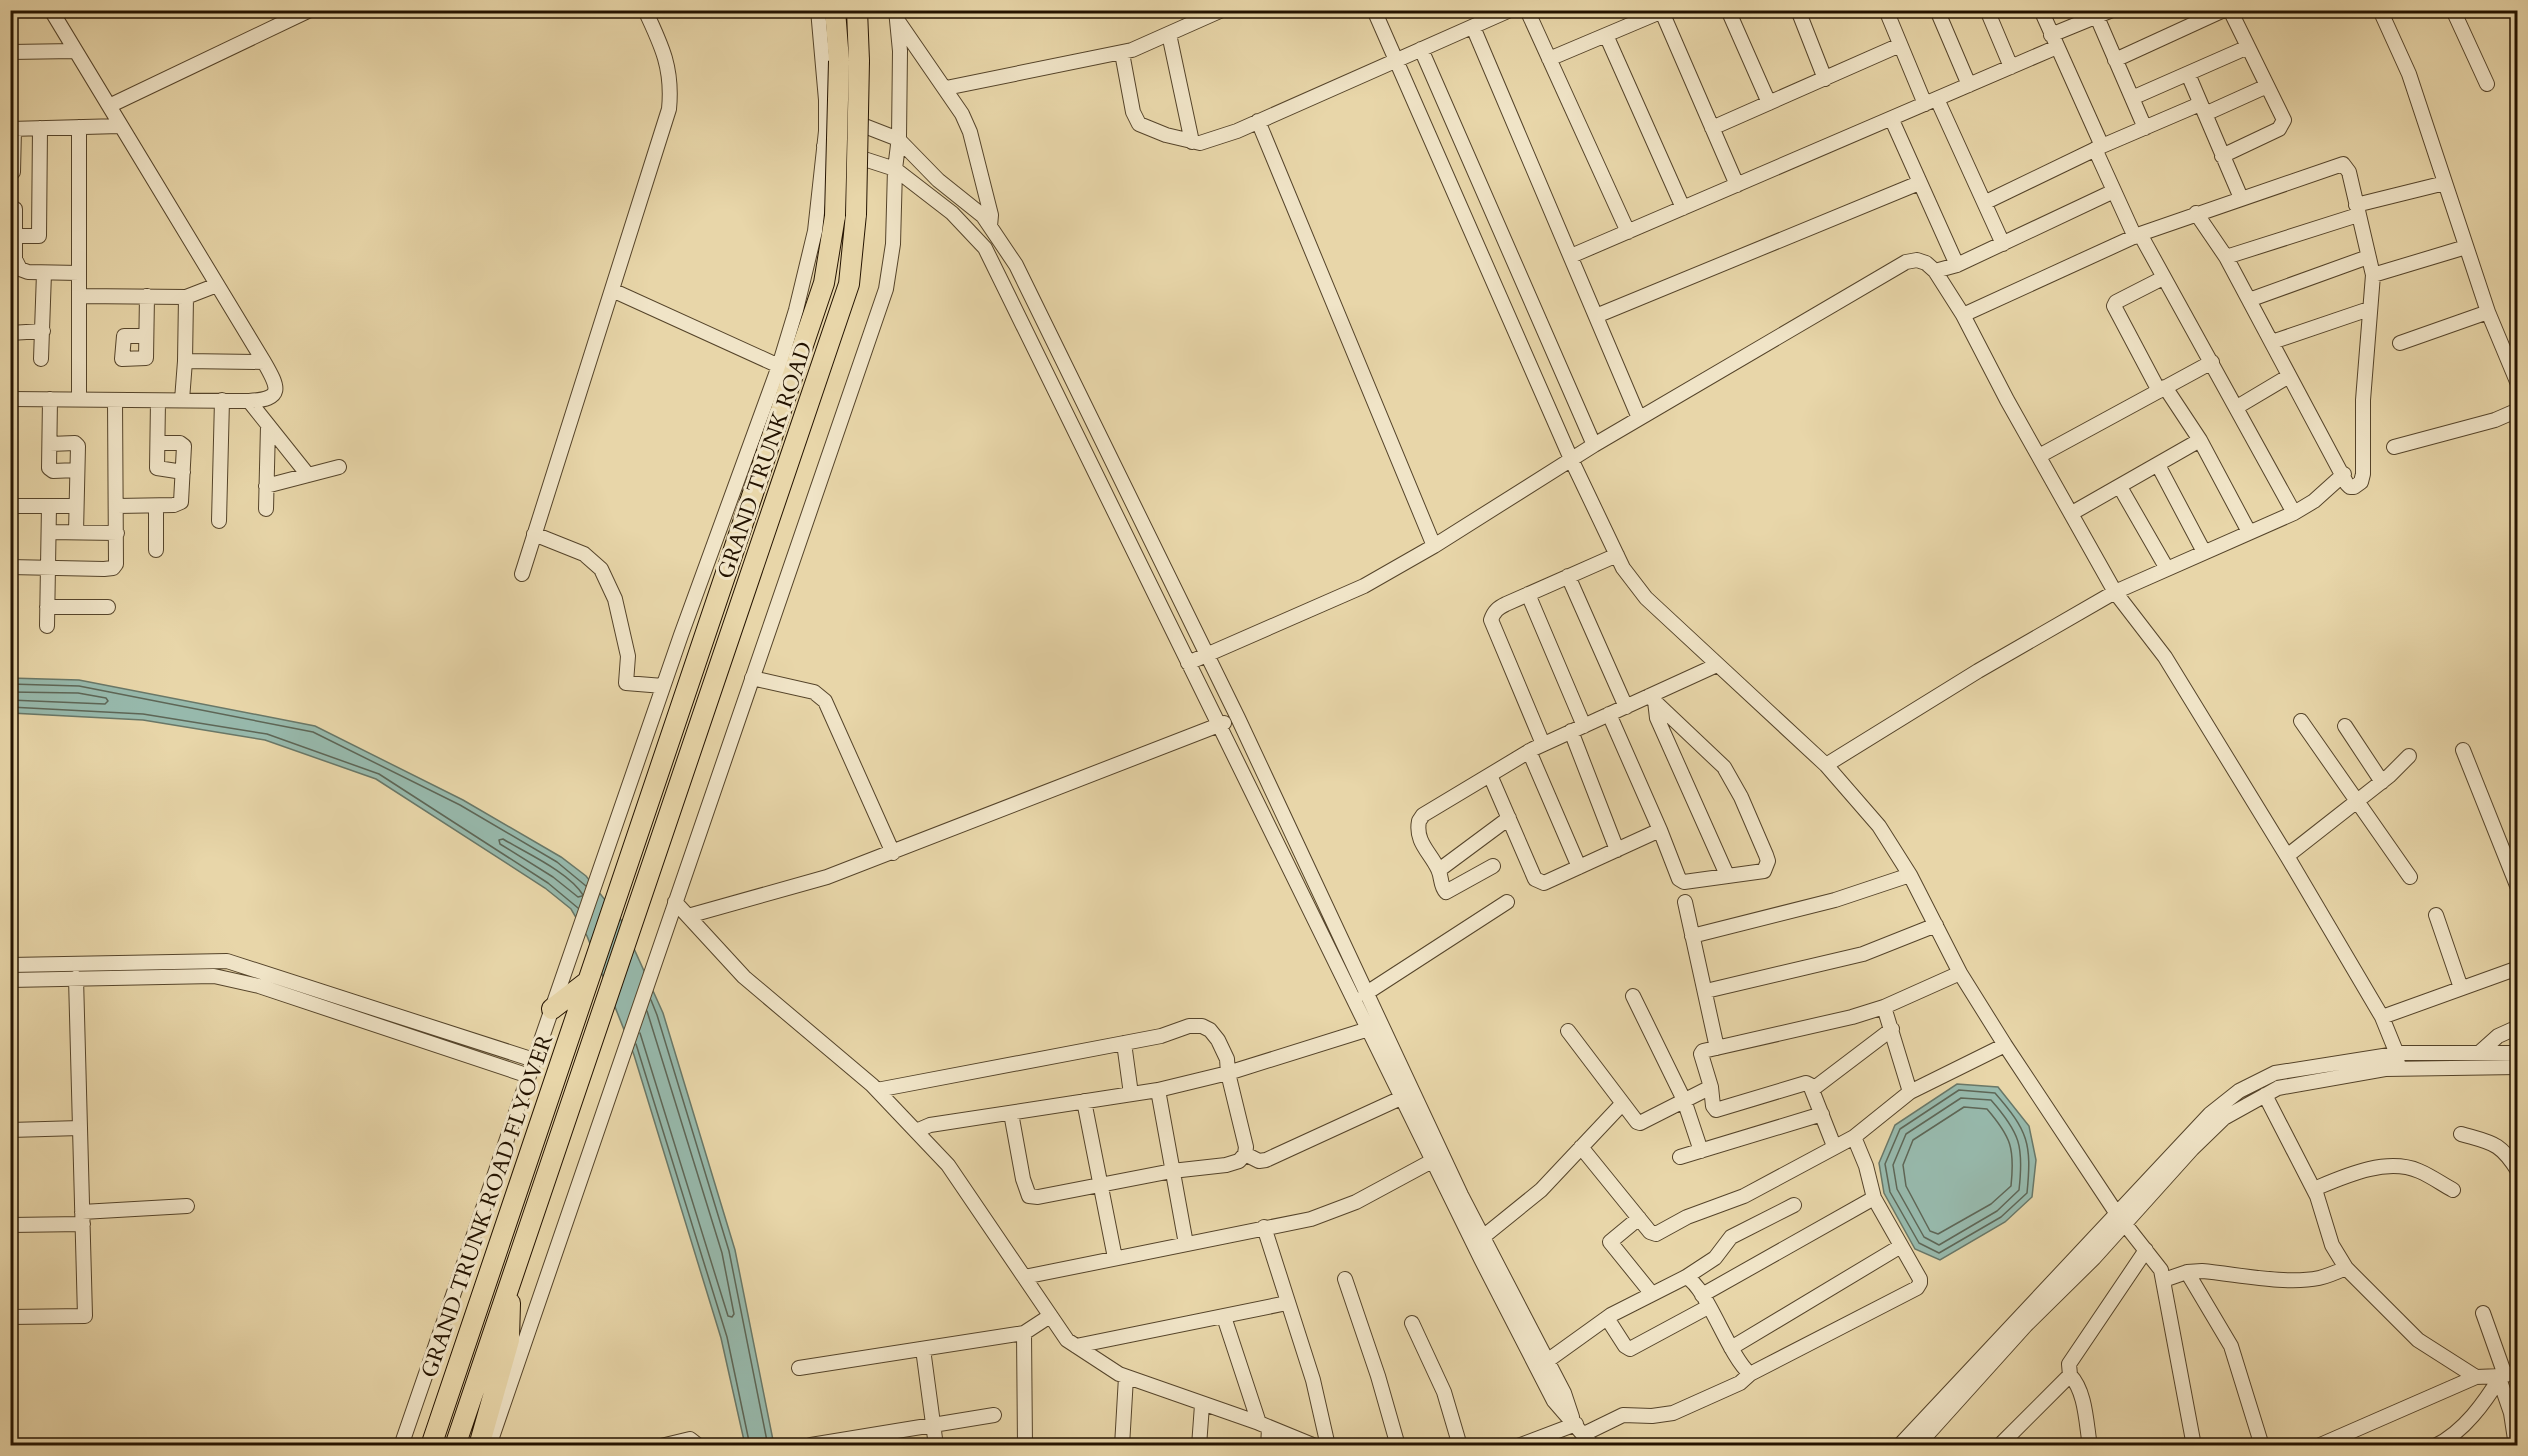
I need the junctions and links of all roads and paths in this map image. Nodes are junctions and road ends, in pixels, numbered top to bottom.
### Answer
1 (51, 10) edge
2 (310, 10) edge
3 (645, 10) edge
4 (818, 10) edge
5 (835, 10) edge
6 (857, 10) edge
7 (1222, 10) edge
8 (1374, 10) edge
9 (1510, 10) edge
10 (1527, 10) edge
11 (1728, 10) edge
12 (1798, 10) edge
13 (1886, 10) edge
14 (1938, 10) edge
15 (1987, 10) edge
16 (2041, 10) edge
17 (2112, 10) edge
18 (2224, 10) edge
19 (2230, 10) edge
20 (2453, 10) edge
21 (1663, 11) edge
22 (2382, 11) edge
23 (2096, 14) edge
24 (896, 15) edge
25 (1473, 27) junction
26 (1169, 34) junction
27 (1606, 35) junction
28 (2054, 41) junction
29 (1900, 45) junction
30 (2248, 47) junction
31 (1421, 49) junction
32 (10, 51) edge
33 (75, 51) junction
34 (1122, 53) junction
35 (1549, 59) junction
36 (1395, 60) junction
37 (2115, 60) junction
38 (2011, 67) junction
39 (2188, 74) junction
40 (1825, 79) junction
41 (2487, 84) dead end
42 (1968, 85) junction
43 (2267, 86) junction
44 (946, 88) junction
45 (2132, 98) junction
46 (1931, 102) junction
47 (1769, 103) junction
48 (109, 106) junction
49 (2203, 109) junction
50 (826, 111) junction
51 (1892, 120) junction
52 (1258, 121) junction
53 (120, 126) junction
54 (80, 127) junction
55 (40, 128) junction
56 (1712, 128) junction
57 (2145, 128) junction
58 (12, 129) edge
59 (898, 139) junction
60 (1192, 142) junction
61 (824, 146) junction
62 (2099, 148) junction
63 (2222, 156) junction
64 (895, 169) junction
65 (12, 172) edge
66 (40, 172) junction
67 (1919, 183) junction
68 (2445, 183) junction
69 (1737, 185) junction
70 (2114, 191) junction
71 (2241, 198) junction
72 (1986, 202) junction
73 (1683, 208) junction
74 (13, 209) edge
75 (40, 209) junction
76 (2357, 210) junction
77 (2196, 213) junction
78 (990, 224) junction
79 (1628, 232) junction
80 (2138, 235) junction
81 (14, 236) junction
82 (2003, 244) junction
83 (982, 245) junction
84 (2466, 248) junction
85 (1571, 256) junction
86 (2226, 257) junction
87 (2368, 257) junction
88 (1957, 265) junction
89 (1935, 271) junction
90 (44, 273) junction
91 (79, 273) junction
92 (2373, 275) junction
93 (2163, 278) junction
94 (217, 285) junction
95 (612, 290) junction
96 (79, 296) junction
97 (147, 296) junction
98 (186, 297) junction
99 (2249, 300) junction
100 (2369, 309) junction
101 (2488, 312) junction
102 (1963, 315) junction
103 (1596, 316) junction
104 (43, 331) junction
105 (10, 333) edge
106 (146, 336) dead end
107 (2272, 342) junction
108 (2400, 343) dead end
109 (41, 359) dead end
110 (185, 362) junction
111 (264, 362) junction
112 (2212, 362) junction
113 (779, 366) junction
114 (2289, 376) junction
115 (2517, 384) edge
116 (2162, 389) junction
117 (10, 399) edge
118 (51, 399) junction
119 (79, 399) junction
120 (115, 400) junction
121 (182, 400) junction
122 (222, 400) junction
123 (158, 401) junction
124 (249, 401) junction
125 (2237, 408) junction
126 (1088, 410) junction
127 (2517, 410) edge
128 (1068, 417) junction
129 (1639, 418) junction
130 (268, 426) junction
131 (2200, 440) junction
132 (158, 443) junction
133 (50, 444) junction
134 (1594, 445) junction
135 (2394, 447) dead end
136 (2039, 456) junction
137 (1571, 459) junction
138 (2158, 465) junction
139 (339, 467) dead end
140 (77, 470) junction
141 (183, 472) junction
142 (2344, 474) junction
143 (308, 475) junction
144 (266, 486) junction
145 (2120, 487) junction
146 (10, 506) edge
147 (49, 506) junction
148 (76, 506) junction
149 (117, 506) junction
150 (156, 506) junction
151 (266, 509) dead end
152 (2072, 513) junction
153 (2294, 513) junction
154 (219, 521) dead end
155 (49, 532) junction
156 (76, 532) junction
157 (2249, 532) junction
158 (117, 533) junction
159 (534, 534) junction
160 (1434, 546) junction
161 (156, 550) dead end
162 (2204, 552) junction
163 (1617, 555) junction
164 (10, 567) edge
165 (2166, 567) junction
166 (48, 568) junction
167 (522, 574) dead end
168 (1569, 576) junction
169 (2115, 591) junction
170 (1528, 594) junction
171 (47, 607) junction
172 (108, 607) dead end
173 (47, 626) dead end
174 (1206, 654) junction
175 (1188, 663) junction
176 (1718, 665) junction
177 (752, 678) junction
178 (663, 686) junction
179 (1652, 699) junction
180 (1626, 707) junction
181 (1609, 714) junction
182 (1238, 718) junction
183 (2301, 721) dead end
184 (1218, 725) junction
185 (2345, 726) dead end
186 (1578, 728) junction
187 (1543, 744) junction
188 (2463, 750) dead end
189 (1529, 751) junction
190 (2409, 756) dead end
191 (1826, 765) junction
192 (1490, 775) junction
193 (2382, 782) junction
194 (2356, 801) junction
195 (1509, 818) junction
196 (1660, 830) junction
197 (1617, 850) junction
198 (893, 853) junction
199 (2287, 856) junction
200 (1493, 866) dead end
201 (1579, 867) junction
202 (1438, 870) junction
203 (1727, 875) junction
204 (1910, 875) junction
205 (2410, 877) dead end
206 (2517, 888) edge
207 (675, 902) junction
208 (1507, 902) dead end
209 (1685, 902) dead end
210 (2436, 915) dead end
211 (688, 916) junction
212 (1936, 925) junction
213 (1692, 936) junction
214 (10, 965) edge
215 (2517, 968) edge
216 (1960, 973) junction
217 (76, 978) junction
218 (10, 980) edge
219 (587, 982) junction
220 (2461, 988) junction
221 (1706, 991) junction
222 (1365, 994) junction
223 (1633, 996) dead end
224 (1884, 1007) junction
225 (552, 1009) junction
226 (2382, 1017) junction
227 (1374, 1027) junction
228 (2517, 1027) edge
229 (1892, 1029) junction
230 (1568, 1031) dead end
231 (1124, 1043) junction
232 (2005, 1045) junction
233 (1717, 1048) junction
234 (2479, 1053) junction
235 (2517, 1053) edge
236 (2397, 1054) junction
237 (534, 1060) junction
238 (2517, 1067) edge
239 (2398, 1069) junction
240 (1228, 1073) junction
241 (529, 1076) junction
242 (1711, 1087) junction
243 (1813, 1089) junction
244 (877, 1090) junction
245 (1158, 1090) junction
246 (1910, 1092) junction
247 (1131, 1094) junction
248 (2265, 1095) junction
249 (1401, 1098) junction
250 (1684, 1100) junction
251 (1084, 1101) junction
252 (1622, 1104) junction
253 (1011, 1113) junction
254 (1822, 1114) junction
255 (80, 1128) junction
256 (10, 1130) edge
257 (916, 1131) junction
258 (2461, 1134) dead end
259 (1854, 1137) junction
260 (1834, 1146) junction
261 (1581, 1147) junction
262 (1701, 1151) junction
263 (1245, 1155) junction
264 (1680, 1158) dead end
265 (1432, 1161) junction
266 (2517, 1171) edge
267 (1172, 1172) junction
268 (1102, 1185) junction
269 (2314, 1189) junction
270 (2452, 1190) dead end
271 (1874, 1198) junction
272 (1794, 1205) dead end
273 (187, 1206) dead end
274 (82, 1218) junction
275 (1639, 1218) junction
276 (2121, 1219) junction
277 (10, 1225) edge
278 (1264, 1227) junction
279 (1479, 1241) junction
280 (1186, 1244) junction
281 (1901, 1246) junction
282 (2146, 1250) junction
283 (1115, 1258) junction
284 (2346, 1268) junction
285 (2187, 1272) junction
286 (1024, 1277) junction
287 (1686, 1277) junction
288 (1345, 1279) dead end
289 (2164, 1280) junction
290 (511, 1282) junction
291 (1652, 1294) junction
292 (1705, 1301) junction
293 (1287, 1303) junction
294 (2483, 1313) dead end
295 (1050, 1316) junction
296 (10, 1317) edge
297 (1224, 1317) junction
298 (1607, 1318) junction
299 (1412, 1323) dead end
300 (1024, 1333) junction
301 (1076, 1346) junction
302 (1731, 1347) junction
303 (922, 1349) junction
304 (1547, 1361) junction
305 (799, 1368) dead end
306 (1750, 1374) junction
307 (2070, 1375) junction
308 (2506, 1375) edge
309 (1126, 1377) junction
310 (2476, 1377) junction
311 (1202, 1405) junction
312 (994, 1415) dead end
313 (933, 1425) junction
314 (1264, 1426) junction
315 (1578, 1426) junction
316 (459, 1436) edge
317 (811, 1444) edge
318 (401, 1446) edge
319 (430, 1446) edge
320 (479, 1446) edge
321 (489, 1446) edge
322 (661, 1446) edge
323 (699, 1446) edge
324 (936, 1446) edge
325 (1024, 1446) edge
326 (1122, 1446) edge
327 (1199, 1446) edge
328 (1268, 1446) edge
329 (1315, 1446) edge
330 (1328, 1446) edge
331 (1398, 1446) edge
332 (1460, 1446) edge
333 (1518, 1446) edge
334 (1593, 1446) edge
335 (1899, 1446) edge
336 (1917, 1446) edge
337 (1999, 1446) edge
338 (2090, 1446) edge
339 (2194, 1446) edge
340 (2262, 1446) edge
341 (2318, 1446) edge
342 (2435, 1446) edge
343 (2516, 1446) edge

1 - 33 street
2 - 48 street
3 - 95 street
4 - 50 street
5 - 219 highway, GRAND TRUNK ROAD, bridge
6 - 290 highway, GRAND TRUNK ROAD, bridge
7 - 26 street
8 - 36 street
9 - 25 street
10 - 35 street
11 - 47 street
12 - 40 street
13 - 29 street
14 - 42 street
15 - 38 street
16 - 28 street
17 - 23 street
18 - 37 street
19 - 30 street
20 - 41 street
21 - 27 street
21 - 56 street
22 - 68 street
23 - 28 street
23 - 37 street
24 - 44 street
24 - 59 street
25 - 31 street
25 - 85 street
26 - 34 street
26 - 60 street
27 - 35 street
27 - 73 street
28 - 38 street
28 - 62 street
29 - 40 street
29 - 46 street
30 - 39 street
30 - 43 street
31 - 36 street
31 - 134 street
32 - 33 street
33 - 48 street
34 - 44 street
34 - 60 street
35 - 79 street
36 - 52 street
36 - 137 street
37 - 45 street
38 - 42 street
39 - 45 street
39 - 49 street
40 - 47 street
42 - 46 street
43 - 49 street
43 - 63 street
44 - 78 street
45 - 57 street
46 - 51 street
46 - 72 street
47 - 56 street
48 - 53 street
49 - 57 street
49 - 63 street
50 - 59 street
50 - 61 street
51 - 67 street
51 - 69 street
52 - 60 street
52 - 160 street
53 - 54 street
53 - 94 street
54 - 55 street
54 - 91 street
55 - 58 street
55 - 66 street
56 - 69 street
57 - 62 street
58 - 65 street
59 - 64 street
59 - 78 street
61 - 64 street
61 - 113 street
62 - 70 street
62 - 72 street
63 - 71 street
64 - 83 street
64 - 177 street
65 - 66 street
66 - 75 street
67 - 88 street
67 - 103 street
68 - 76 street
68 - 84 street
69 - 73 street
70 - 80 street
70 - 82 street
71 - 76 street
71 - 77 street
72 - 82 street
73 - 79 street
74 - 75 street
74 - 81 street
75 - 81 street
76 - 86 street
76 - 87 street
77 - 80 street
77 - 86 street
78 - 83 street
78 - 126 street
79 - 85 street
80 - 93 street
80 - 102 street
81 - 90 street
82 - 88 street
83 - 128 street
84 - 92 street
84 - 101 street
85 - 103 street
86 - 99 street
87 - 92 street
87 - 99 street
88 - 89 street
89 - 102 street
89 - 129 street
90 - 91 street
90 - 104 street
91 - 96 street
92 - 100 street
93 - 112 street
93 - 116 street
94 - 98 street
94 - 111 street
95 - 113 street
95 - 159 street
96 - 97 street
96 - 119 street
97 - 98 street
97 - 106 street
98 - 110 street
99 - 107 street
100 - 107 street
100 - 142 street
101 - 108 street
101 - 115 street
102 - 136 street
103 - 129 street
104 - 105 street
104 - 109 street
107 - 114 street
110 - 111 street
110 - 121 street
111 - 124 street
112 - 116 street
112 - 125 street
113 - 178 street
114 - 125 street
114 - 142 street
116 - 131 street
116 - 136 street
117 - 118 street
118 - 119 street
118 - 133 street
119 - 120 street
120 - 123 street
120 - 149 street
121 - 122 street
121 - 123 street
122 - 124 street
122 - 154 street
123 - 132 street
124 - 130 street
125 - 153 street
126 - 128 street
126 - 174 street
127 - 135 street
128 - 175 street
129 - 134 street
130 - 143 street
130 - 144 street
131 - 138 street
131 - 157 street
132 - 141 street
132 - 141 street
133 - 140 street
133 - 140 street
134 - 137 street
136 - 152 street
137 - 160 street
137 - 163 street
138 - 145 street
138 - 162 street
139 - 143 street
140 - 148 street
141 - 150 street
142 - 153 street
143 - 144 street
144 - 151 street
145 - 152 street
145 - 165 street
146 - 147 street
147 - 148 street
147 - 155 street
148 - 156 street
149 - 150 street
149 - 158 street
150 - 161 street
152 - 169 street
153 - 157 street
155 - 156 street
155 - 166 street
156 - 158 street
157 - 162 street
158 - 166 street
159 - 167 street
159 - 178 street
160 - 174 street
162 - 165 street
163 - 168 street
163 - 176 street
164 - 166 street
165 - 169 street
166 - 171 street
168 - 170 street
168 - 180 street
169 - 191 street
169 - 199 street
170 - 186 street
170 - 187 street
171 - 172 street
171 - 173 street
174 - 175 street
174 - 182 street
175 - 184 street
176 - 179 street
176 - 191 street
177 - 198 street
177 - 207 street
178 - 225 street
179 - 180 street
179 - 203 street
179 - 203 street
180 - 181 street
181 - 186 street
181 - 196 street
182 - 184 street
182 - 222 street
183 - 194 street
184 - 198 street
184 - 227 street
185 - 193 street
186 - 187 street
186 - 197 street
187 - 189 street
188 - 206 street
189 - 192 street
189 - 201 street
190 - 193 street
191 - 204 street
192 - 195 street
192 - 202 street
193 - 194 street
194 - 199 street
194 - 205 street
195 - 201 street
195 - 202 street
196 - 197 street
196 - 203 street
197 - 201 street
198 - 211 street
199 - 226 street
200 - 202 street
204 - 212 street
204 - 213 street
207 - 211 street
207 - 321 street
208 - 222 street
209 - 213 street
210 - 220 street
211 - 244 street
212 - 216 street
212 - 221 street
213 - 221 street
214 - 237 street
215 - 220 street
216 - 224 street
216 - 232 street
217 - 218 street
217 - 241 street
217 - 255 street
219 - 225 highway
219 - 319 highway, GRAND TRUNK ROAD FLYOVER
220 - 226 street
221 - 233 street
222 - 227 street
223 - 250 street
224 - 229 street
224 - 233 street
225 - 237 street
226 - 236 street
227 - 240 street
227 - 249 street
227 - 279 street
228 - 234 street
229 - 243 street
229 - 246 street
230 - 252 street
231 - 240 street
231 - 244 street
231 - 247 street
232 - 246 street
232 - 276 street
233 - 242 street
234 - 235 street
234 - 236 street
236 - 239 street
236 - 276 street
237 - 241 street
238 - 239 street
239 - 248 street
240 - 245 street
240 - 263 street
241 - 318 street
242 - 243 street
242 - 250 street
243 - 254 street
244 - 257 street
245 - 247 street
245 - 267 street
246 - 259 street
247 - 251 street
248 - 269 street
248 - 276 street
249 - 263 street
249 - 265 street
250 - 252 street
250 - 262 street
251 - 253 street
251 - 268 street
252 - 261 street
253 - 257 street
253 - 268 street
254 - 260 street
254 - 262 street
255 - 256 street
255 - 274 street
257 - 286 street
258 - 266 street
259 - 260 street
259 - 271 street
260 - 275 street
261 - 275 street
261 - 279 street
262 - 264 street
263 - 267 street
265 - 278 street
265 - 279 street
267 - 268 street
267 - 280 street
268 - 283 street
269 - 270 street
269 - 284 street
271 - 281 street
271 - 292 street
272 - 287 street
273 - 274 street
274 - 277 street
274 - 296 street
275 - 291 street
276 - 282 street
276 - 335 street
276 - 336 street
278 - 280 street
278 - 293 street
279 - 304 street
279 - 315 street
280 - 283 street
281 - 302 street
281 - 306 street
282 - 289 street
282 - 307 street
283 - 286 street
284 - 285 street
284 - 310 street
285 - 289 street
285 - 340 street
286 - 295 street
287 - 291 street
287 - 292 street
288 - 331 street
289 - 339 street
290 - 316 highway
290 - 320 highway
291 - 298 street
292 - 298 street
292 - 302 street
293 - 297 street
293 - 330 street
294 - 308 street
295 - 300 street
295 - 301 street
297 - 301 street
297 - 314 street
298 - 304 street
299 - 332 street
300 - 303 street
300 - 325 street
301 - 309 street
302 - 306 street
303 - 305 street
303 - 313 street
304 - 315 street
306 - 315 street
307 - 337 street
307 - 338 street
308 - 310 street
308 - 342 street
308 - 343 street
309 - 311 street
309 - 326 street
310 - 341 street
311 - 314 street
311 - 327 street
312 - 313 street
313 - 317 street
313 - 324 street
314 - 328 street
314 - 329 street
315 - 333 street
315 - 334 street
322 - 323 street

